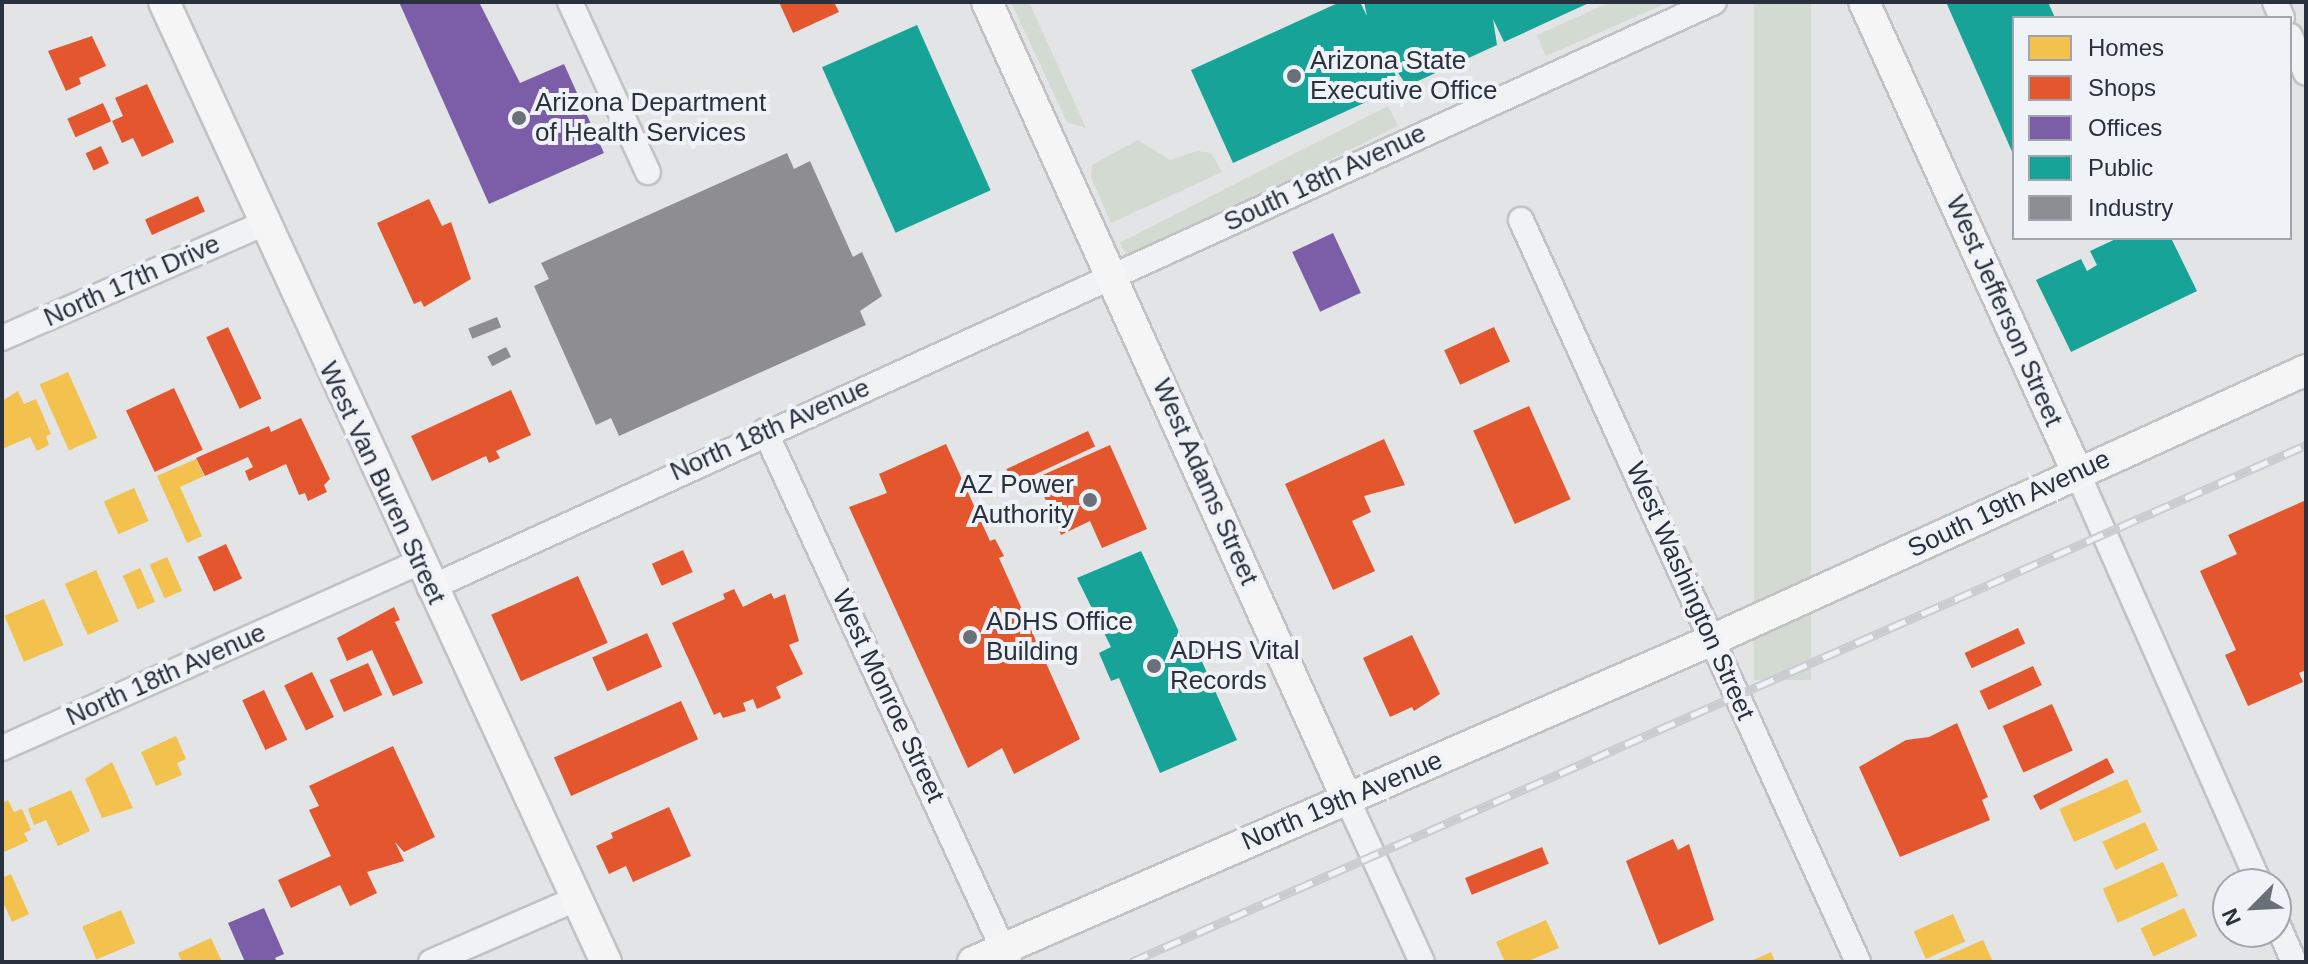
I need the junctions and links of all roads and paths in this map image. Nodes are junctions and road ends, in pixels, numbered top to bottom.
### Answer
1 (164, 2) edge
2 (570, 2) edge
3 (987, 2) edge
4 (1714, 2) edge
5 (1864, 2) edge
6 (2292, 41) edge
7 (2306, 73) edge
8 (648, 172) dead end
9 (1521, 220) dead end
10 (263, 224) junction
11 (1112, 276) junction
12 (2, 338) edge
13 (2306, 370) edge
14 (765, 431) junction
15 (2077, 472) junction
16 (424, 576) junction
17 (1712, 640) junction
18 (2, 748) edge
19 (1347, 799) junction
20 (2253, 868) edge
21 (576, 899) junction
22 (1007, 955) edge
23 (431, 962) edge
24 (606, 962) edge
25 (973, 962) edge
26 (1422, 962) edge
27 (1858, 962) edge

1 - 10 main road, West Van Buren Street
2 - 8 street
3 - 11 main road, West Adams Street
4 - 11 street, South 18th Avenue
5 - 15 main road, West Jefferson Street
6 - 7 street
9 - 17 street, West Washington Street
10 - 12 street, North 17th Drive
10 - 16 main road, West Van Buren Street
11 - 14 street, North 18th Avenue
11 - 19 main road, West Adams Street
13 - 15 main road, South 19th Avenue
14 - 16 street, North 18th Avenue
14 - 22 street, West Monroe Street
15 - 17 main road, South 19th Avenue
15 - 20 street, West Jefferson Street
16 - 18 street, North 18th Avenue
16 - 21 main road, West Van Buren Street
17 - 19 main road, North 19th Avenue
17 - 27 street, West Washington Street
19 - 22 main road, North 19th Avenue
19 - 26 street, West Adams Street
21 - 23 street
21 - 24 main road, West Van Buren Street
22 - 25 main road, North 19th Avenue

